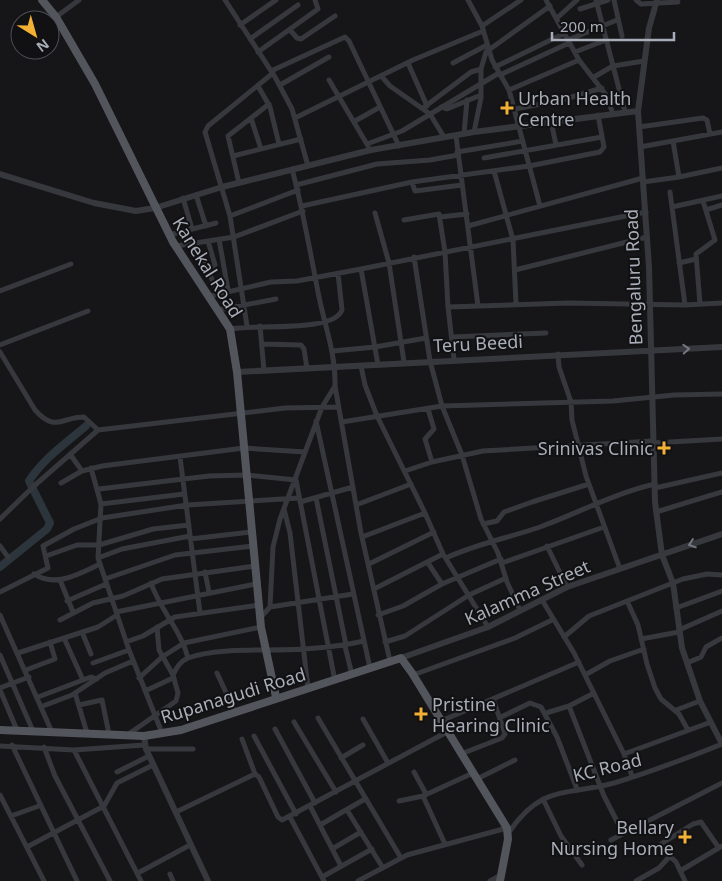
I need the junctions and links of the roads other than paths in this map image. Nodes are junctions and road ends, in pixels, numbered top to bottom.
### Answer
1 (42, 0) edge
2 (79, 0) edge
3 (225, 0) edge
4 (276, 0) edge
5 (315, 0) edge
6 (468, 0) edge
7 (522, 0) edge
8 (546, 0) edge
9 (577, 0) edge
10 (608, 0) edge
11 (614, 0) edge
12 (636, 0) edge
13 (596, 1) edge
14 (657, 1) edge
15 (678, 2) dead end
16 (298, 5) dead end
17 (550, 6) junction
18 (580, 9) dead end
19 (50, 10) edge
20 (60, 15) edge
21 (335, 16) dead end
22 (557, 18) junction
23 (617, 20) junction
24 (60, 25) edge
25 (240, 25) junction
26 (602, 25) junction
27 (482, 29) junction
28 (290, 30) junction
29 (564, 34) junction
30 (622, 36) dead end
31 (250, 39) junction
32 (606, 40) junction
33 (568, 42) junction
34 (487, 47) junction
35 (258, 52) junction
36 (575, 52) junction
37 (329, 57) dead end
38 (579, 60) junction
39 (644, 61) junction
40 (408, 63) junction
41 (453, 63) dead end
42 (613, 66) junction
43 (495, 67) junction
44 (481, 69) junction
45 (272, 72) junction
46 (499, 74) junction
47 (382, 76) junction
48 (594, 77) junction
49 (329, 80) dead end
50 (480, 83) junction
51 (369, 84) junction
52 (280, 85) junction
53 (258, 86) junction
54 (602, 88) junction
55 (509, 90) junction
56 (481, 95) junction
57 (340, 96) junction
58 (467, 100) junction
59 (268, 104) junction
60 (380, 107) junction
61 (425, 107) junction
62 (441, 107) junction
63 (515, 109) junction
64 (638, 111) junction
65 (625, 112) junction
66 (430, 114) junction
67 (613, 114) junction
68 (598, 115) junction
69 (251, 118) junction
70 (295, 118) junction
71 (355, 121) junction
72 (551, 121) junction
73 (520, 126) junction
74 (639, 127) junction
75 (474, 132) junction
76 (722, 132) edge
77 (394, 134) junction
78 (464, 134) junction
79 (710, 134) junction
80 (456, 136) junction
81 (444, 137) junction
82 (602, 137) junction
83 (301, 139) junction
84 (523, 140) junction
85 (673, 141) junction
86 (280, 144) junction
87 (367, 144) junction
88 (556, 145) junction
89 (399, 146) junction
90 (640, 147) junction
91 (260, 149) junction
92 (371, 150) junction
93 (525, 150) junction
94 (458, 154) junction
95 (233, 156) junction
96 (484, 158) dead end
97 (308, 166) junction
98 (529, 166) junction
99 (722, 168) edge
100 (292, 169) junction
101 (494, 171) junction
102 (0, 174) edge
103 (461, 175) junction
104 (679, 177) junction
105 (643, 180) junction
106 (412, 182) junction
107 (239, 183) junction
108 (462, 185) junction
109 (222, 187) junction
110 (297, 188) junction
111 (670, 192) dead end
112 (196, 195) junction
113 (722, 196) edge
114 (183, 198) junction
115 (703, 201) junction
116 (722, 205) edge
117 (540, 206) junction
118 (672, 207) junction
119 (155, 208) junction
120 (303, 208) junction
121 (706, 210) junction
122 (646, 212) junction
123 (375, 213) dead end
124 (467, 214) junction
125 (230, 216) junction
126 (506, 216) junction
127 (440, 217) junction
128 (404, 220) dead end
129 (216, 223) dead end
130 (206, 226) junction
131 (468, 226) junction
132 (192, 229) junction
133 (169, 235) junction
134 (234, 237) junction
135 (647, 237) junction
136 (219, 239) junction
137 (513, 240) junction
138 (208, 241) junction
139 (196, 242) junction
140 (176, 246) junction
141 (470, 248) junction
142 (445, 252) junction
143 (414, 257) junction
144 (696, 260) junction
145 (389, 263) junction
146 (679, 263) junction
147 (71, 264) dead end
148 (209, 269) junction
149 (360, 269) junction
150 (515, 270) junction
151 (338, 273) junction
152 (315, 277) junction
153 (241, 289) junction
154 (228, 290) junction
155 (0, 291) edge
156 (218, 293) junction
157 (210, 296) junction
158 (276, 299) dead end
159 (722, 302) edge
160 (243, 304) junction
161 (516, 304) junction
162 (650, 304) junction
163 (700, 304) junction
164 (685, 305) junction
165 (478, 306) junction
166 (448, 307) junction
167 (218, 310) junction
168 (88, 311) dead end
169 (325, 321) junction
170 (247, 326) junction
171 (260, 326) junction
172 (230, 329) junction
173 (546, 333) dead end
174 (452, 337) junction
175 (426, 338) junction
176 (402, 342) junction
177 (262, 344) junction
178 (0, 345) edge
179 (375, 347) junction
180 (722, 347) edge
181 (651, 350) junction
182 (333, 351) junction
183 (0, 352) edge
184 (558, 354) junction
185 (454, 359) junction
186 (430, 361) junction
187 (404, 362) junction
188 (6, 363) junction
189 (378, 365) junction
190 (361, 366) junction
191 (0, 367) edge
192 (336, 367) junction
193 (308, 369) junction
194 (264, 371) junction
195 (237, 372) junction
196 (335, 386) junction
197 (722, 394) edge
198 (651, 397) junction
199 (571, 402) junction
200 (442, 406) junction
201 (322, 407) junction
202 (338, 407) junction
203 (428, 409) junction
204 (240, 412) junction
205 (377, 416) junction
206 (316, 422) junction
207 (342, 422) junction
208 (98, 430) junction
209 (722, 439) edge
210 (653, 442) junction
211 (578, 444) junction
212 (244, 448) junction
213 (305, 452) junction
214 (70, 454) junction
215 (462, 455) junction
216 (180, 457) junction
217 (432, 462) junction
218 (92, 468) junction
219 (82, 471) junction
220 (405, 471) junction
221 (722, 473) edge
222 (247, 475) junction
223 (182, 479) junction
224 (296, 480) junction
225 (61, 483) dead end
226 (411, 484) junction
227 (589, 484) junction
228 (655, 486) junction
229 (353, 487) junction
230 (99, 490) junction
231 (722, 492) edge
232 (333, 493) junction
233 (184, 494) junction
234 (288, 498) junction
235 (316, 498) junction
236 (249, 500) junction
237 (300, 500) junction
238 (101, 504) junction
239 (186, 505) junction
240 (356, 505) junction
241 (596, 505) junction
242 (284, 509) junction
243 (656, 512) junction
244 (426, 513) junction
245 (102, 518) junction
246 (0, 519) edge
247 (483, 524) junction
248 (189, 525) junction
249 (604, 527) junction
250 (251, 532) junction
251 (434, 532) junction
252 (722, 534) edge
253 (362, 537) junction
254 (190, 538) junction
255 (491, 540) junction
256 (100, 545) junction
257 (0, 546) edge
258 (253, 546) junction
259 (547, 546) junction
260 (192, 554) junction
261 (662, 555) junction
262 (46, 556) junction
263 (444, 556) junction
264 (8, 557) dead end
265 (98, 558) junction
266 (501, 561) junction
267 (428, 563) junction
268 (100, 564) junction
269 (369, 564) junction
270 (254, 566) junction
271 (620, 569) junction
272 (205, 572) junction
273 (34, 574) junction
274 (193, 574) junction
275 (722, 575) edge
276 (459, 578) junction
277 (506, 578) junction
278 (60, 580) junction
279 (106, 581) junction
280 (151, 583) junction
281 (256, 584) junction
282 (442, 584) junction
283 (673, 584) junction
284 (567, 587) junction
285 (374, 589) junction
286 (722, 591) edge
287 (0, 592) edge
288 (209, 592) junction
289 (353, 594) junction
290 (196, 595) junction
291 (469, 595) junction
292 (336, 597) junction
293 (111, 599) junction
294 (320, 600) junction
295 (542, 600) junction
296 (67, 601) junction
297 (298, 603) junction
298 (628, 603) junction
299 (160, 604) junction
300 (259, 605) junction
301 (270, 607) junction
302 (676, 608) junction
303 (520, 610) junction
304 (722, 611) edge
305 (73, 612) junction
306 (200, 613) junction
307 (116, 614) junction
308 (0, 615) edge
309 (378, 616) junction
310 (260, 617) junction
311 (170, 619) junction
312 (60, 620) dead end
313 (552, 620) junction
314 (157, 627) junction
315 (261, 627) junction
316 (488, 627) junction
317 (679, 631) junction
318 (82, 632) junction
319 (564, 637) junction
320 (64, 638) junction
321 (641, 638) junction
322 (722, 638) edge
323 (364, 641) junction
324 (50, 642) junction
325 (126, 642) junction
326 (384, 642) junction
327 (184, 643) junction
328 (345, 646) junction
329 (328, 647) junction
330 (303, 649) junction
331 (644, 649) junction
332 (129, 650) junction
333 (266, 650) junction
334 (18, 653) junction
335 (91, 654) dead end
336 (0, 656) edge
337 (162, 657) junction
338 (188, 658) junction
339 (401, 658) junction
340 (133, 661) junction
341 (390, 661) junction
342 (579, 662) junction
343 (93, 663) dead end
344 (687, 663) junction
345 (370, 668) junction
346 (26, 670) junction
347 (217, 673) dead end
348 (413, 674) junction
349 (585, 674) junction
350 (352, 675) junction
351 (173, 676) junction
352 (29, 677) junction
353 (139, 678) junction
354 (97, 679) junction
355 (82, 680) junction
356 (335, 681) junction
357 (12, 684) junction
358 (308, 688) junction
359 (0, 689) edge
360 (145, 691) junction
361 (75, 693) junction
362 (594, 693) junction
363 (38, 697) junction
364 (276, 697) junction
365 (493, 699) junction
366 (700, 701) junction
367 (80, 705) junction
368 (43, 706) junction
369 (569, 706) junction
370 (676, 710) junction
371 (235, 712) junction
372 (546, 713) junction
373 (155, 716) junction
374 (501, 717) junction
375 (318, 718) dead end
376 (363, 719) dead end
377 (441, 721) junction
378 (294, 722) dead end
379 (711, 722) junction
380 (275, 729) dead end
381 (0, 730) edge
382 (17, 730) junction
383 (688, 730) junction
384 (32, 731) junction
385 (52, 732) junction
386 (447, 732) junction
387 (88, 733) junction
388 (162, 733) junction
389 (109, 734) junction
390 (130, 734) junction
391 (144, 736) junction
392 (254, 736) dead end
393 (242, 739) dead end
394 (722, 744) edge
395 (12, 745) junction
396 (363, 745) dead end
397 (0, 746) edge
398 (44, 747) junction
399 (145, 747) junction
400 (193, 749) dead end
401 (74, 750) junction
402 (461, 754) junction
403 (624, 754) junction
404 (149, 756) junction
405 (341, 758) junction
406 (515, 760) dead end
407 (388, 762) junction
408 (153, 765) junction
409 (117, 772) dead end
410 (414, 772) dead end
411 (255, 774) junction
412 (475, 776) junction
413 (632, 776) junction
414 (354, 781) junction
415 (722, 783) edge
416 (600, 786) junction
417 (577, 789) junction
418 (336, 792) junction
419 (0, 795) edge
420 (425, 795) junction
421 (365, 799) junction
422 (543, 799) junction
423 (399, 801) dead end
424 (315, 803) junction
425 (2, 804) edge
426 (39, 806) junction
427 (104, 806) junction
428 (310, 806) junction
429 (347, 810) junction
430 (176, 812) junction
431 (293, 815) junction
432 (11, 816) junction
433 (79, 820) junction
434 (320, 825) junction
435 (508, 830) junction
436 (361, 832) junction
437 (54, 833) junction
438 (623, 833) junction
439 (611, 840) dead end
440 (445, 844) junction
441 (190, 845) junction
442 (27, 846) junction
443 (721, 847) edge
444 (332, 849) junction
445 (372, 850) junction
446 (670, 856) junction
447 (401, 858) junction
448 (582, 865) dead end
449 (341, 866) junction
450 (383, 868) junction
451 (680, 871) junction
452 (138, 873) junction
453 (170, 874) dead end
454 (501, 878) edge
455 (323, 879) edge
456 (44, 881) edge
457 (76, 881) edge
458 (110, 881) edge
459 (141, 881) edge
460 (173, 881) edge
461 (208, 881) edge
462 (358, 881) edge
463 (490, 881) edge
464 (636, 881) edge
465 (685, 881) edge

1 - 19 main road, Kanekal Road
2 - 20 street
3 - 25 street
4 - 25 street
5 - 28 street
6 - 27 street
7 - 27 street
8 - 17 street
9 - 22 street
10 - 13 street
11 - 23 street
12 - 14 street
13 - 18 street
13 - 26 street
14 - 15 street
14 - 39 street, Bengaluru Road
16 - 31 street
17 - 22 street
17 - 34 street
21 - 28 street
22 - 29 street
23 - 26 street
23 - 30 street
24 - 119 main road, Kanekal Road
25 - 31 street
26 - 32 street
26 - 33 street
27 - 34 street
27 - 40 street
28 - 35 street
29 - 33 street
29 - 43 street
31 - 35 street
32 - 36 street
32 - 42 street
33 - 36 street
33 - 46 street
34 - 41 street
34 - 43 street
34 - 44 street
35 - 45 street
36 - 38 street
37 - 52 street
38 - 48 street
38 - 55 street
39 - 42 street
39 - 64 street, Bengaluru Road
40 - 47 street
40 - 61 street
42 - 48 street
42 - 65 street
43 - 46 street
44 - 50 street
44 - 61 street
45 - 51 street
45 - 52 street
45 - 53 street
46 - 50 street
46 - 55 street
47 - 51 street
47 - 61 street
48 - 54 street
49 - 57 street
50 - 56 street
50 - 62 street
51 - 57 street
51 - 60 street
52 - 70 street
53 - 59 street
53 - 109 street
54 - 63 street
54 - 67 street
55 - 63 street
56 - 58 street
56 - 75 street
57 - 70 street
57 - 71 street
58 - 62 street
58 - 78 street
59 - 69 street
59 - 86 street
60 - 71 street
60 - 77 street
61 - 66 street
62 - 66 street
63 - 73 street
64 - 65 street
64 - 74 street, Bengaluru Road
65 - 67 street
66 - 77 street
66 - 81 street
67 - 68 street
68 - 72 street
68 - 82 street
69 - 91 street
69 - 95 street
70 - 83 street
71 - 87 street
72 - 73 street
72 - 88 street
73 - 75 street
73 - 84 street
74 - 79 street
74 - 90 street, Bengaluru Road
75 - 78 street
76 - 79 street
77 - 87 street
77 - 89 street
78 - 80 street
79 - 85 street
80 - 81 street
80 - 94 street
81 - 89 street
82 - 88 street
82 - 98 street
83 - 86 street
83 - 97 street
84 - 93 street
84 - 94 street
85 - 90 street
85 - 104 street
86 - 91 street
87 - 92 street
88 - 93 street
89 - 92 street
90 - 105 street, Bengaluru Road
91 - 95 street
92 - 97 street
93 - 96 street
93 - 98 street
94 - 103 street
94 - 110 street
95 - 107 street
97 - 100 street
98 - 101 street
98 - 117 street
99 - 104 street
100 - 107 street
100 - 110 street
101 - 103 street
101 - 126 street
102 - 119 street
103 - 106 street
103 - 108 street
104 - 105 street
105 - 117 street
105 - 122 street, Bengaluru Road
106 - 108 street
106 - 120 street
107 - 109 street
108 - 124 street
109 - 112 street
109 - 125 street
110 - 120 street
110 - 125 street
111 - 118 street
112 - 114 street
112 - 130 street
113 - 115 street
114 - 119 street
114 - 132 street
115 - 118 street
115 - 121 street
116 - 121 street
117 - 126 street
118 - 146 street
119 - 133 main road, Kanekal Road
120 - 134 street
120 - 152 street
121 - 144 street
122 - 135 street, Bengaluru Road
122 - 137 street
123 - 145 street
124 - 127 street
124 - 131 street
125 - 134 street
126 - 131 street
126 - 137 street
127 - 128 street
127 - 142 street
129 - 130 street
130 - 132 street
131 - 141 street
132 - 133 street
133 - 140 main road, Kanekal Road
134 - 136 street
134 - 153 street
135 - 150 street
135 - 162 street, Bengaluru Road
136 - 138 street
136 - 154 street
137 - 141 street
137 - 150 street
138 - 139 street
138 - 148 street
139 - 140 street
139 - 148 street
140 - 157 main road, Kanekal Road
141 - 142 street
141 - 165 street
142 - 143 street
142 - 166 street
143 - 145 street
143 - 175 street
144 - 146 street
144 - 163 street
145 - 149 street
145 - 176 street
146 - 164 street
147 - 155 street
148 - 156 street
149 - 151 street
149 - 179 street
150 - 161 street
151 - 152 street
151 - 169 street
152 - 153 street
152 - 169 street
153 - 154 street
153 - 160 street
154 - 156 street
156 - 157 street
157 - 167 main road, Kanekal Road
158 - 160 street
159 - 163 street
160 - 167 street
160 - 170 street
161 - 162 street
161 - 165 street
162 - 164 street
162 - 181 street, Bengaluru Road
163 - 164 street
165 - 166 street
166 - 174 street
167 - 172 main road, Kanekal Road
168 - 178 street
169 - 171 street
169 - 182 street
170 - 171 street
170 - 172 street
171 - 177 street
172 - 195 main road, Kanekal Road
173 - 174 street
174 - 185 street
175 - 176 street
175 - 186 street
176 - 179 street
176 - 187 street
177 - 193 street
177 - 194 street
179 - 182 street
179 - 189 street
181 -> 180 street, Teru Beedi
181 - 184 street, Teru Beedi
181 - 198 street, Bengaluru Road
182 - 192 street
183 - 188 street
184 - 185 street, Teru Beedi
184 - 199 street
185 - 186 street, Teru Beedi
186 - 187 street, Teru Beedi
186 - 200 street
187 - 189 street, Teru Beedi
188 - 191 street
188 - 208 street
189 - 190 street, Teru Beedi
190 - 192 street, Teru Beedi
190 - 205 street
192 - 193 street, Teru Beedi
192 - 196 street
193 - 194 street, Teru Beedi
194 - 195 street, Teru Beedi
195 - 204 main road, Kanekal Road
196 - 201 street
196 - 202 street
197 - 198 street
198 - 199 street
198 - 210 street, Bengaluru Road
199 - 200 street
199 - 211 street
200 - 203 street
200 - 215 street
201 - 202 street
201 - 204 street
201 - 206 street
202 - 207 street
203 - 205 street
203 - 217 street
204 - 208 street
204 - 212 main road, Kanekal Road
205 - 207 street
205 - 220 street
206 - 213 street
206 - 232 street
207 - 229 street
208 - 214 street
209 - 210 street
210 - 211 street
210 - 228 street, Bengaluru Road
211 - 215 street
211 - 227 street
212 - 213 street
212 - 216 street
212 - 222 main road, Kanekal Road
213 - 224 street
214 - 219 street
214 - 246 street
215 - 217 street
215 - 247 street
216 - 218 street
216 - 223 street
217 - 220 street
218 - 219 street
218 - 230 street
219 - 225 street
220 - 226 street
221 - 228 street
222 - 223 street
222 - 224 street
222 - 236 main road, Kanekal Road
223 - 230 street
223 - 233 street
224 - 234 street
224 - 237 street
226 - 240 street
226 - 244 street
227 - 241 street
227 - 247 street
228 - 241 street
228 - 243 street, Bengaluru Road
229 - 232 street
229 - 240 street
230 - 238 street
231 - 243 street
232 - 235 street
232 - 289 street
233 - 238 street
233 - 239 street
234 - 236 street
234 - 237 street
234 - 242 street
235 - 237 street
235 - 292 street
236 - 239 street
236 - 250 main road, Kanekal Road
237 - 294 street
238 - 245 street
239 - 245 street
239 - 248 street
240 - 253 street
241 - 249 street
241 - 255 street
242 - 297 street
242 - 301 street
243 - 261 street, Bengaluru Road
244 - 251 street
244 - 253 street
245 - 256 street
245 - 262 street
247 - 255 street
248 - 254 street
248 - 256 street
249 - 259 street
249 - 271 street
250 - 254 street
250 - 258 main road, Kanekal Road
251 - 263 street
251 - 269 street
252 -> 261 street, Kalamma Street
253 - 269 street
254 - 260 street
254 - 265 street
255 - 263 street
255 - 266 street
256 - 262 street
256 - 265 street
257 - 264 street
258 - 260 street
258 - 270 main road, Kanekal Road
259 - 266 street
259 - 284 street
260 - 274 street
260 - 279 street
261 - 271 street, Kalamma Street
261 - 283 street, Bengaluru Road
262 - 273 street
263 - 267 street
263 - 276 street
265 - 268 street
266 - 276 street
266 - 277 street
267 - 282 street
267 - 285 street
268 - 278 street
268 - 279 street
269 - 285 street
270 - 272 street
270 - 281 main road, Kanekal Road
271 - 284 street, Kalamma Street
272 - 274 street
272 - 288 street
273 - 278 street
273 - 287 street
274 - 280 street
274 - 290 street
275 - 283 street
276 - 282 street
276 - 291 street
277 - 291 street
277 - 303 street
278 - 296 street
279 - 293 street
279 - 296 street
280 - 293 street
280 - 299 street
281 - 288 street
281 - 300 main road, Kanekal Road
282 - 309 street
283 - 298 street
283 - 302 street, Bengaluru Road
284 - 295 street, Kalamma Street
285 - 309 street
286 - 302 street
288 - 290 street
289 - 292 street
289 - 323 street
290 - 299 street
290 - 306 street
291 - 316 street
291 - 326 street
292 - 294 street
292 - 328 street
293 - 305 street
293 - 307 street
294 - 297 street
294 - 329 street
295 - 303 street, Kalamma Street
295 - 313 street
296 - 305 street
297 - 301 street
297 - 330 street
298 - 319 street
298 - 321 street
299 - 307 street
299 - 311 street
300 - 306 street
300 - 310 main road, Kanekal Road
301 - 310 street
302 - 317 street, Bengaluru Road
303 - 316 street, Kalamma Street
304 - 317 street
305 - 312 street
306 - 311 street
307 - 318 street
307 - 325 street
308 - 334 street
309 - 326 street
310 - 315 main road, Kanekal Road
311 - 314 street
311 - 327 street
313 - 319 street
313 - 348 street
314 - 325 street
314 - 337 street
315 - 327 street
315 - 333 main road, Kanekal Road
316 - 339 street, Kalamma Street
317 - 321 street
317 - 344 street, Bengaluru Road
318 - 320 street
318 - 335 street
319 - 342 street
320 - 324 street
320 - 355 street
321 - 331 street
322 - 344 street
323 - 328 street
323 - 345 street
324 - 334 street
324 - 346 street
325 - 332 street
326 - 341 street
327 - 337 street
327 - 338 street
328 - 329 street
328 - 350 street
329 - 330 street
329 - 356 street
330 - 333 street
330 - 358 street
331 - 349 street
331 - 370 street
332 - 340 street
332 - 343 street
333 - 338 street
333 - 364 main road, Kanekal Road
334 - 346 street
336 - 357 street
337 - 351 street
337 - 353 street
338 - 351 street
339 - 341 main road, Rupanagudi Road
339 - 348 main road
340 - 353 street
340 - 354 street
341 - 345 main road, Rupanagudi Road
342 - 349 street
342 - 365 street
344 - 366 street, Bengaluru Road
345 - 350 main road, Rupanagudi Road
346 - 352 street
347 - 371 street
348 - 377 main road
349 - 362 street
350 - 356 main road, Rupanagudi Road
351 - 360 street
351 - 373 street
352 - 357 street
352 - 363 street
353 - 360 street
354 - 355 street
354 - 361 street
355 - 363 street
356 - 358 main road, Rupanagudi Road
357 - 359 street
357 - 384 street
358 - 364 main road, Rupanagudi Road
359 - 382 street
360 - 373 street
361 - 367 street
361 - 368 street
362 - 369 street
362 - 403 street
363 - 368 street
364 - 371 main road, Rupanagudi Road
365 - 374 street
365 - 377 street
366 - 370 street
366 - 379 street, Bengaluru Road
367 - 387 street
367 - 389 street
368 - 385 street
369 - 372 street
369 - 416 street
370 - 383 street
371 - 388 main road, Rupanagudi Road
372 - 374 street
372 - 417 street
373 - 388 street
373 - 390 street
374 - 402 street
375 - 405 street
376 - 407 street
377 - 386 main road
378 - 418 street
379 - 383 street
379 - 394 street, Bengaluru Road
380 - 424 street
381 - 382 main road, Rupanagudi Road
382 - 384 main road, Rupanagudi Road
383 - 403 street
384 - 385 main road, Rupanagudi Road
385 - 387 main road, Rupanagudi Road
386 - 402 main road
386 - 407 street
387 - 389 main road, Rupanagudi Road
388 - 391 main road, Rupanagudi Road
389 - 390 main road, Rupanagudi Road
390 - 391 main road, Rupanagudi Road
391 - 399 street
392 - 431 street
393 - 411 street
394 - 413 street, KC Road
395 - 397 street
395 - 398 street
395 - 426 street
396 - 405 street
398 - 401 street
398 - 433 street
399 - 400 street
399 - 401 street
399 - 404 street
401 - 427 street
402 - 412 main road
403 - 413 street
404 - 408 street
404 - 409 street
405 - 414 street
406 - 412 street
407 - 414 street
408 - 427 street
408 - 430 street
410 - 420 street
411 - 430 street
411 - 431 street
412 - 420 street
412 - 435 main road
413 - 416 street, KC Road
414 - 418 street
414 - 421 street
415 - 438 street
416 - 417 street, KC Road
416 - 438 street
417 - 422 street, KC Road
418 - 424 street
419 - 425 street
420 - 423 street
420 - 440 street
421 - 429 street
421 - 447 street
422 - 435 street, KC Road
422 - 448 street
424 - 428 street
425 - 432 street
426 - 432 street
426 - 437 street
427 - 433 street
427 - 452 street
428 - 431 street
428 - 434 street
429 - 434 street
429 - 436 street
430 - 441 street
431 - 455 street
432 - 442 street
433 - 437 street
433 - 458 street
434 - 444 street
435 - 440 street
435 - 454 main road
436 - 444 street
436 - 445 street
437 - 442 street
437 - 457 street
438 - 439 street
440 - 447 street
441 - 452 street
441 - 461 street
442 - 456 street
443 - 446 street
443 - 451 street
444 - 449 street
445 - 449 street
445 - 450 street
446 - 451 street
446 - 464 street
447 - 450 street
449 - 455 street
450 - 462 street
451 - 465 street
452 - 459 street
453 - 460 street
454 - 463 street

